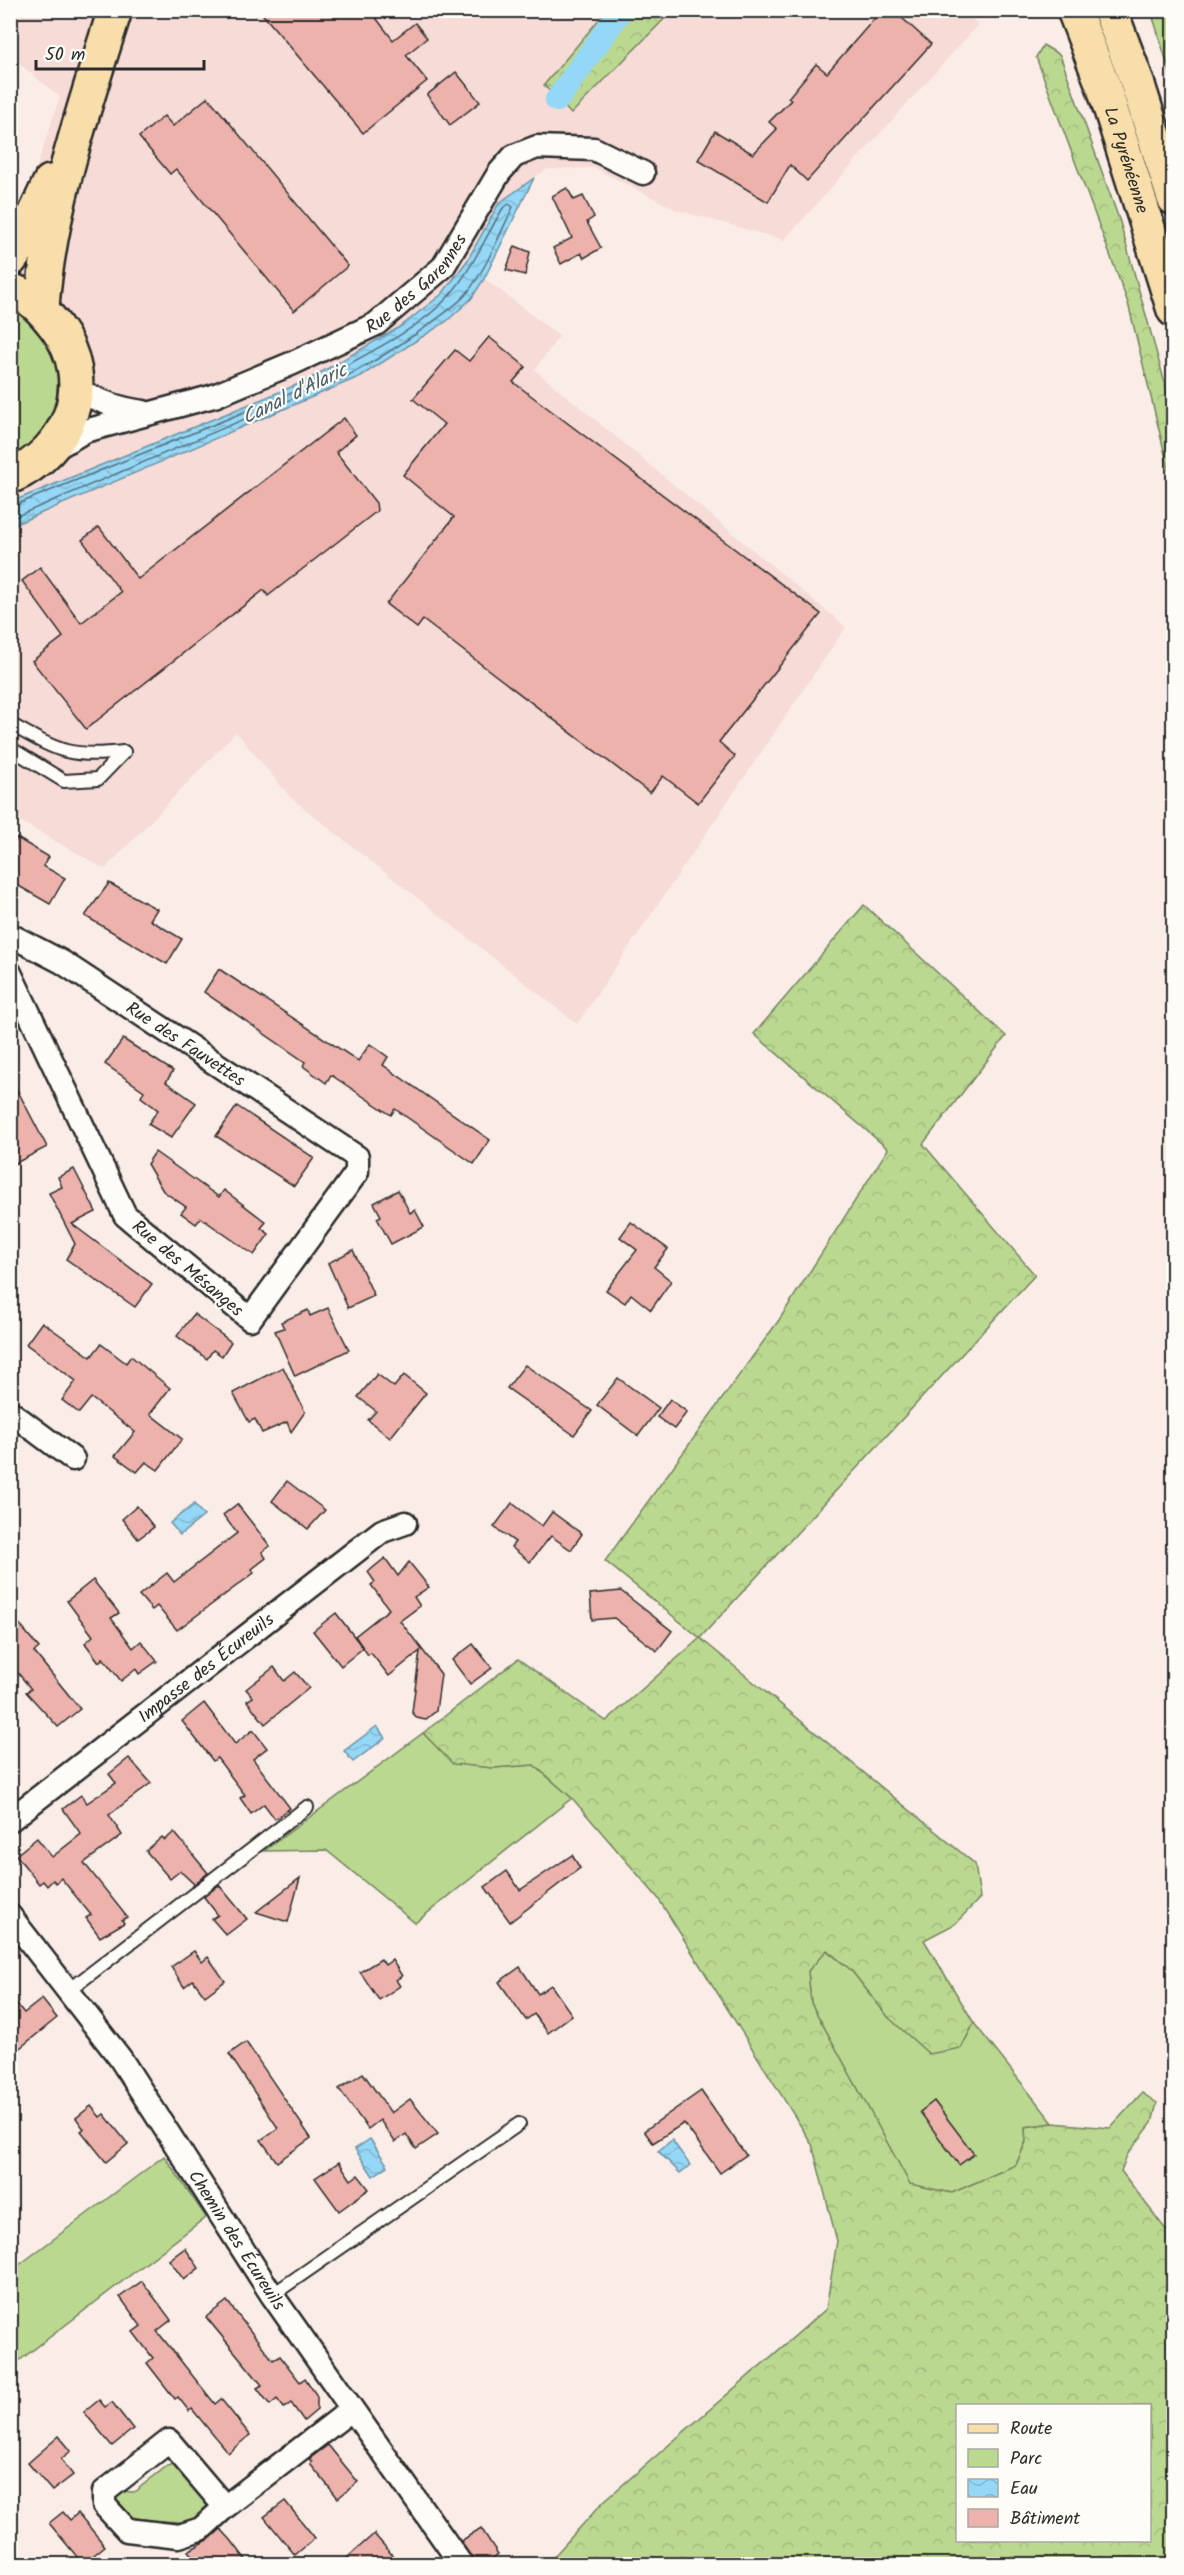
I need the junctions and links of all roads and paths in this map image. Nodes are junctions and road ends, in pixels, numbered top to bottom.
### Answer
1 (115, 10) edge
2 (1074, 10) edge
3 (1110, 10) edge
4 (82, 115) junction
5 (643, 173) dead end
6 (1173, 198) edge
7 (10, 260) edge
8 (10, 290) edge
9 (42, 308) junction
10 (1173, 310) edge
11 (76, 389) junction
12 (151, 413) junction
13 (50, 452) junction
14 (10, 477) edge
15 (10, 724) edge
16 (10, 748) edge
17 (10, 935) edge
18 (10, 973) edge
19 (357, 1157) joint
20 (10, 1412) edge
21 (73, 1459) dead end
22 (405, 1524) dead end
23 (307, 1807) dead end
24 (10, 1820) edge
25 (10, 1916) edge
26 (68, 1991) junction
27 (519, 2124) dead end
28 (272, 2295) junction
29 (351, 2410) junction
30 (225, 2507) junction
31 (461, 2565) edge

1 - 4 main road
2 - 10 main road, La Pyrénéenne
3 - 6 main road, La Pyrénéenne
4 - 7 main road
4 - 9 main road
5 - 12 street, Rue des Garennes
8 - 9 main road
9 - 11 main road
11 - 12 street, Rue des Garennes
11 - 13 main road
12 - 13 street, Rue des Garennes
13 - 14 main road
15 - 16 lane
17 - 19 street, Rue des Fauvettes
18 - 19 street, Rue des Mésanges
20 - 21 street
22 - 24 street, Impasse des Écureuils
23 - 26 lane
25 - 26 street, Chemin des Écureuils
26 - 28 street, Chemin des Écureuils
27 - 28 lane
28 - 29 street, Chemin des Écureuils
29 - 30 street
29 - 31 street, Chemin des Écureuils
30 - 30 street

